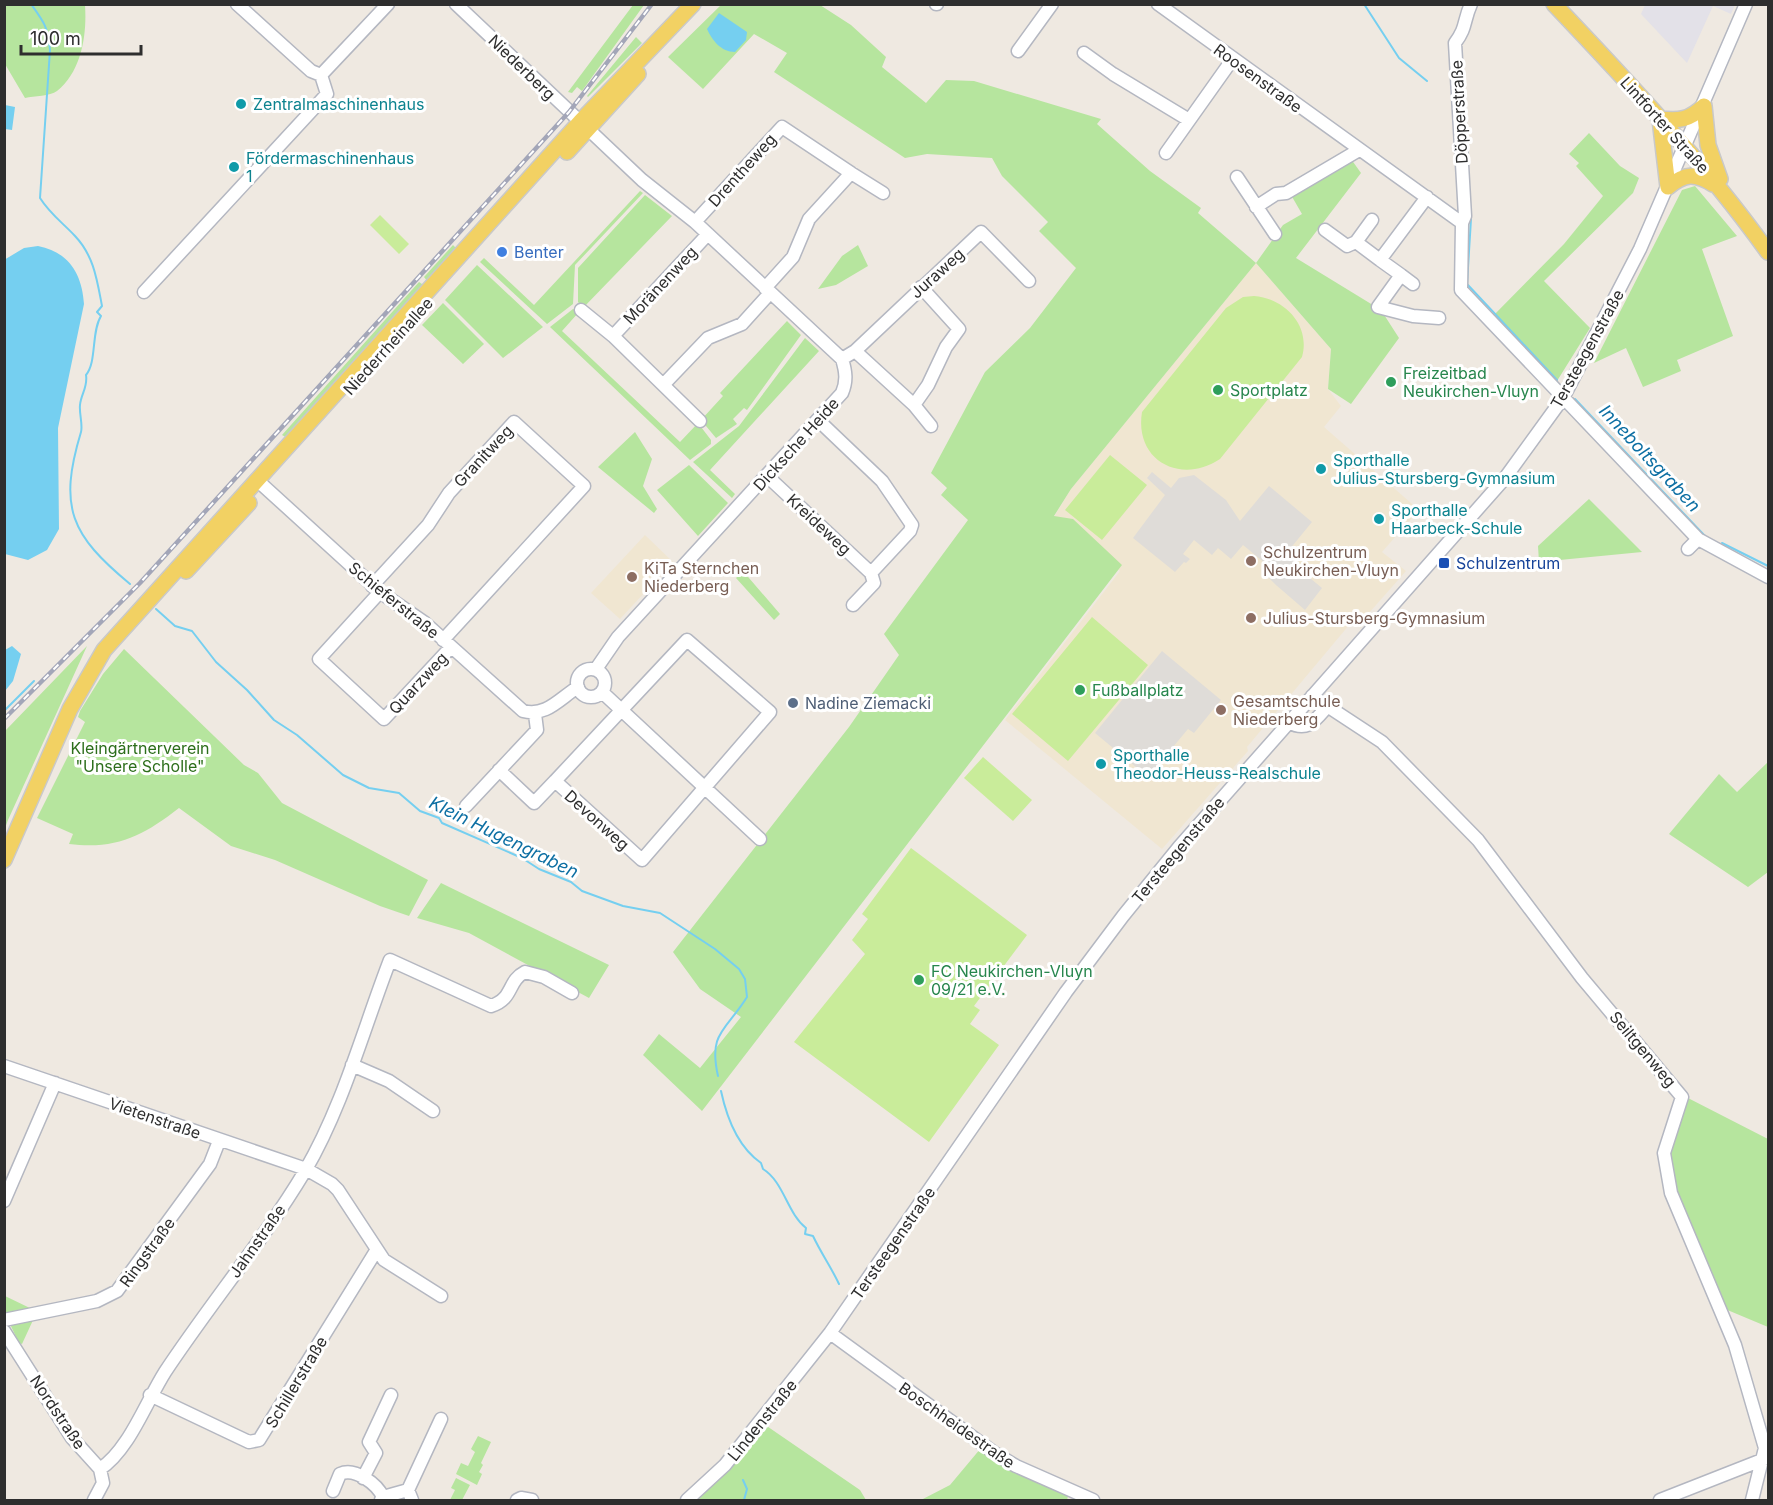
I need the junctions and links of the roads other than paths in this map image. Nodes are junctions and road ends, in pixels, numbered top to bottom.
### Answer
1 (237, 4) edge
2 (388, 4) edge
3 (456, 4) edge
4 (693, 4) edge
5 (704, 4) edge
6 (1052, 4) edge
7 (1158, 4) edge
8 (1471, 4) edge
9 (1554, 4) edge
10 (1746, 4) edge
11 (1018, 51) dead end
12 (1084, 53) dead end
13 (1232, 60) junction
14 (321, 75) junction
15 (1704, 106) junction
16 (1660, 119) junction
17 (1189, 120) junction
18 (584, 126) junction
19 (1687, 147) junction
20 (1359, 150) junction
21 (1166, 153) dead end
22 (851, 173) junction
23 (1237, 177) dead end
24 (1668, 187) junction
25 (882, 193) dead end
26 (1726, 193) junction
27 (1427, 197) junction
28 (1256, 207) junction
29 (1372, 220) dead end
30 (695, 222) junction
31 (1462, 223) junction
32 (1324, 230) dead end
33 (708, 234) junction
34 (1275, 234) dead end
35 (1356, 242) junction
36 (1768, 252) edge
37 (1380, 260) junction
38 (1401, 275) junction
39 (1029, 281) dead end
40 (1413, 284) dead end
41 (921, 287) junction
42 (768, 290) junction
43 (144, 292) dead end
44 (581, 310) dead end
45 (1439, 318) dead end
46 (613, 336) junction
47 (855, 351) junction
48 (842, 359) junction
49 (664, 384) junction
50 (1563, 398) junction
51 (914, 405) junction
52 (818, 420) junction
53 (700, 421) dead end
54 (931, 426) dead end
55 (767, 476) junction
56 (261, 483) junction
57 (1698, 538) junction
58 (1688, 549) dead end
59 (871, 573) junction
60 (1768, 577) edge
61 (376, 589) junction
62 (853, 605) dead end
63 (447, 644) junction
64 (596, 669) junction
65 (578, 687) junction
66 (602, 692) junction
67 (1312, 696) junction
68 (1326, 708) junction
69 (621, 710) junction
70 (535, 714) junction
71 (1288, 722) junction
72 (500, 770) junction
73 (555, 781) junction
74 (706, 789) junction
75 (466, 806) dead end
76 (760, 839) dead end
77 (4, 860) edge
78 (572, 993) dead end
79 (352, 1065) junction
80 (4, 1066) edge
81 (55, 1083) junction
82 (433, 1111) dead end
83 (219, 1141) junction
84 (306, 1169) junction
85 (4, 1201) edge
86 (376, 1251) junction
87 (441, 1296) dead end
88 (4, 1320) edge
89 (4, 1331) edge
90 (830, 1333) junction
91 (150, 1395) junction
92 (391, 1395) dead end
93 (441, 1419) dead end
94 (1766, 1458) edge
95 (100, 1469) junction
96 (363, 1478) junction
97 (333, 1491) dead end
98 (410, 1495) edge
99 (382, 1499) edge
100 (94, 1500) edge
101 (517, 1500) edge
102 (532, 1500) edge
103 (687, 1500) edge
104 (1094, 1500) edge
105 (1660, 1500) edge
106 (1752, 1500) edge

1 - 14 street
2 - 14 street
3 - 18 street, Niederberg
4 - 18 main road, Niederrheinallee
5 - 18 main road, Niederrheinallee
6 - 11 street
7 - 13 street, Roosenstraße
8 - 31 street, Döpperstraße
9 - 16 main road, Lintforter Straße
10 - 15 street, Tersteegenstraße
12 - 17 street
13 - 17 street
13 - 20 street, Roosenstraße
14 - 43 street
15 - 16 main road
15 - 19 street, Tersteegenstraße
15 - 26 main road
16 - 19 main road, Lintforter Straße
16 - 24 main road
17 - 21 street
18 - 30 street
18 - 56 main road, Niederrheinallee
19 - 24 street, Tersteegenstraße
19 - 26 main road, Lintforter Straße
20 - 27 street, Roosenstraße
20 - 28 street
22 - 25 street, Drentheweg
22 - 30 street, Drentheweg
22 - 42 street
23 - 28 street
24 - 26 main road
24 - 50 street, Tersteegenstraße
26 - 36 main road, Lintforter Straße
27 - 31 street, Roosenstraße
27 - 37 street
28 - 34 street
29 - 35 street
30 - 33 street
31 - 50 street
32 - 35 street
33 - 42 street
33 - 46 street, Moränenweg
35 - 37 street
37 - 38 street
38 - 40 street
38 - 45 street
39 - 41 street, Juraweg
41 - 47 street, Juraweg
41 - 51 street
42 - 48 street
42 - 49 street
44 - 46 street, Moränenweg
46 - 49 street, Moränenweg
47 - 48 street, Juraweg
47 - 51 street
48 - 52 street, Dicksche Heide
49 - 53 street, Moränenweg
50 - 57 street
50 - 67 street, Tersteegenstraße
51 - 54 street
52 - 55 street, Dicksche Heide
52 - 59 street
55 - 59 street, Kreideweg
55 - 64 street, Dicksche Heide
56 - 61 street, Schieferstraße
56 - 77 main road, Niederrheinallee
57 - 58 street
57 - 60 street
59 - 62 street
61 - 63 street, Schieferstraße
61 - 63 street, Quarzweg
61 - 63 street, Granitweg
63 - 70 street, Schieferstraße
64 - 65 street, Dicksche Heide
64 - 66 street
65 - 66 street
65 - 70 street
66 - 69 street
67 - 68 street, Seiltgenweg
67 - 71 street, Tersteegenstraße
68 - 71 street
68 - 94 street, Seiltgenweg
69 - 73 street, Devonweg
69 - 74 street
69 - 74 street, Devonweg
70 - 72 street
71 - 90 street, Tersteegenstraße
72 - 73 street
72 - 75 street
73 - 74 street, Devonweg
74 - 76 street
78 - 79 street, Jahnstraße
79 - 82 street
79 - 84 street, Jahnstraße
80 - 81 street, Vietenstraße
81 - 83 street, Vietenstraße
81 - 85 street
83 - 84 street, Vietenstraße
83 - 88 street, Ringstraße
84 - 86 street
84 - 91 street, Jahnstraße
86 - 87 street
86 - 91 street, Schillerstraße
89 - 95 street, Nordstraße
90 - 103 street, Lindenstraße
90 - 104 street, Boschheidestraße
91 - 95 street, Jahnstraße
92 - 96 street
93 - 98 street
94 - 105 street
94 - 106 street, Seiltgenweg
95 - 100 street
96 - 97 street
96 - 99 street
98 - 99 street
101 - 102 street

